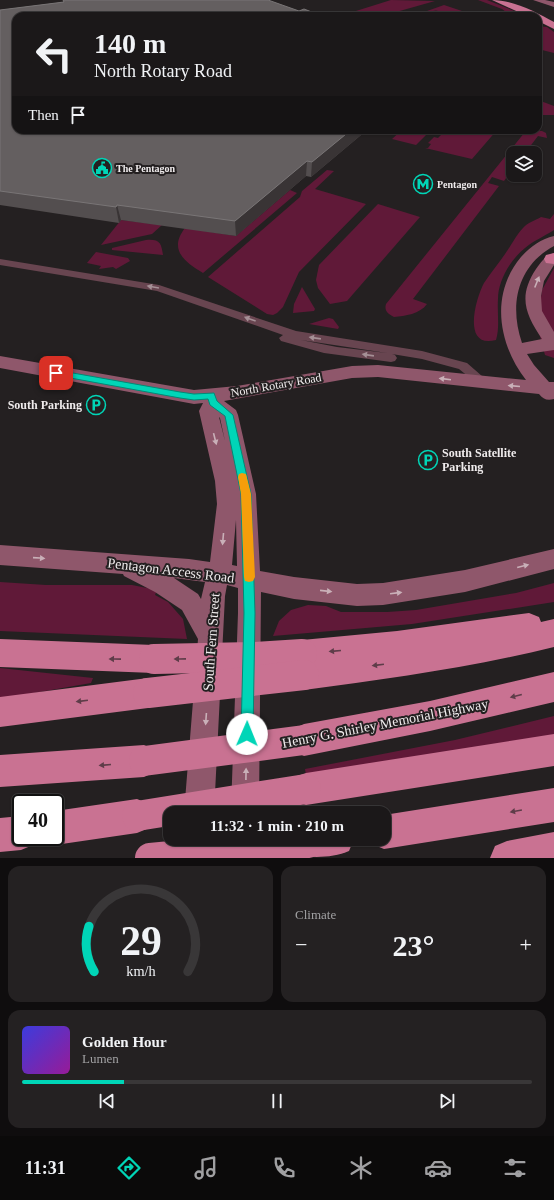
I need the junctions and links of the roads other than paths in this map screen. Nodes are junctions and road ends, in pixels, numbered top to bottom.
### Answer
1 (497, 0) edge
2 (517, 0) edge
3 (538, 0) edge
4 (554, 5) edge
5 (525, 12) edge
6 (554, 15) edge
7 (542, 20) edge
8 (554, 26) edge
9 (554, 240) edge
10 (553, 258) edge
11 (0, 262) edge
12 (554, 343) edge
13 (516, 350) junction
14 (0, 362) edge
15 (484, 383) junction
16 (551, 392) edge
17 (212, 399) junction
18 (0, 555) edge
19 (554, 559) edge
20 (118, 563) junction
21 (217, 573) junction
22 (249, 580) junction
23 (554, 625) edge
24 (554, 633) edge
25 (211, 638) junction
26 (0, 653) edge
27 (303, 664) junction
28 (554, 687) edge
29 (0, 712) edge
30 (554, 750) edge
31 (0, 771) edge
32 (554, 805) edge
33 (199, 806) edge
34 (245, 806) edge
35 (64, 827) edge
36 (391, 831) edge
37 (12, 834) edge
38 (0, 835) edge
39 (197, 846) edge
40 (245, 846) edge
41 (272, 846) edge
42 (554, 849) edge
43 (150, 858) edge
44 (196, 858) edge
45 (244, 858) edge
46 (507, 858) edge

1 - 5 highway
2 - 6 highway
3 - 4 street
7 - 8 highway
9 - 13 street
12 -> 10 street
15 -> 11 street
12 - 13 street
13 - 16 street
14 - 17 street, North Rotary Road
16 -> 15 street, North Rotary Road
15 -> 17 street, North Rotary Road
17 -> 21 street, South Fern Street
17 - 22 street
18 -> 20 street, Pentagon Access Road
22 -> 19 street, Pentagon Access Road
20 - 21 street, Pentagon Access Road
20 - 25 street
21 - 22 street, Pentagon Access Road
21 - 25 street, South Fern Street
34 -> 22 street
23 -> 27 highway
24 -> 27 highway
25 -> 33 street, South Fern Street
27 -> 26 highway, bridge
27 -> 29 highway, bridge
28 -> 31 highway, Henry G. Shirley Memorial Highway, bridge
30 - 35 highway, bridge
32 -> 36 highway
37 - 38 highway
39 - 44 street
40 - 45 street
41 - 43 highway, bridge
42 - 46 highway

